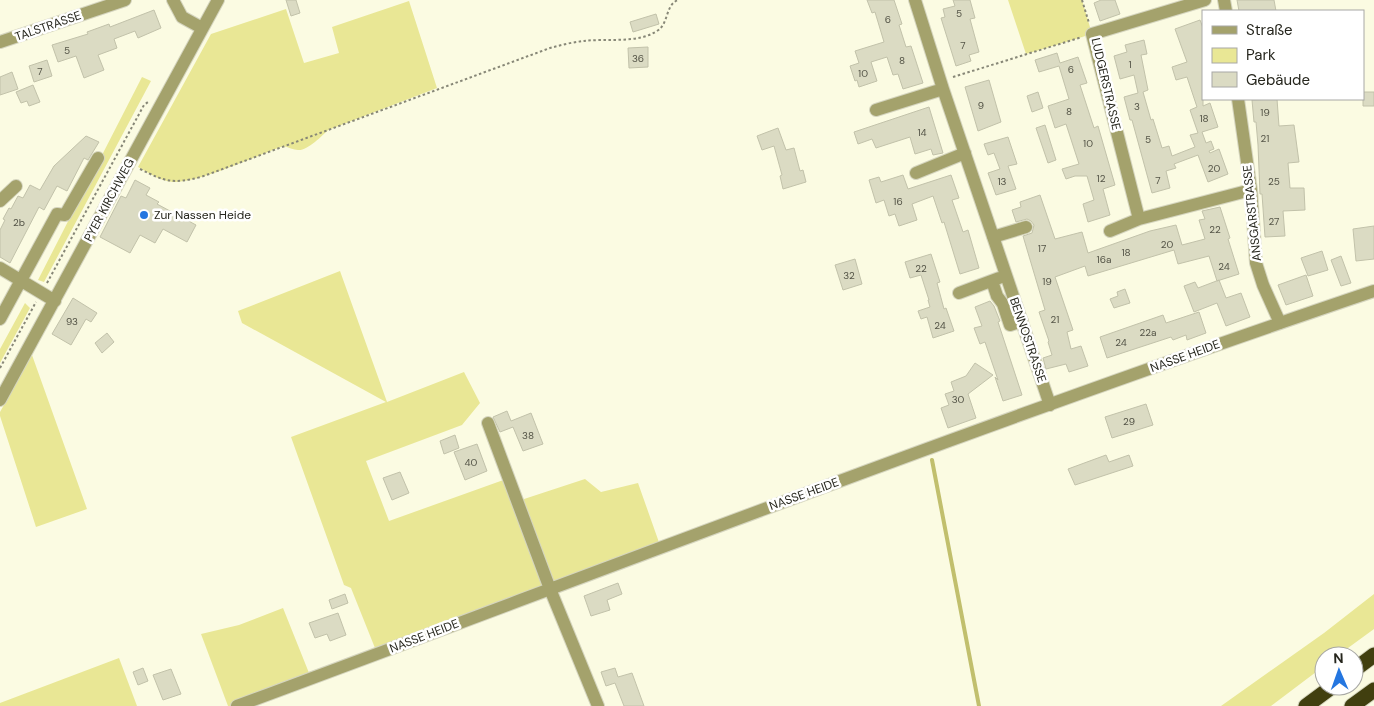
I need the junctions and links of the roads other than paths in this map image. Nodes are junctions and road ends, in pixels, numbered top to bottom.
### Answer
1 (125, 0) edge
2 (173, 0) edge
3 (218, 0) edge
4 (915, 0) edge
5 (1205, 0) edge
6 (202, 28) junction
7 (0, 42) edge
8 (942, 85) junction
9 (1238, 100) edge
10 (876, 110) dead end
11 (965, 153) junction
12 (98, 158) dead end
13 (916, 173) dead end
14 (16, 186) dead end
15 (1251, 190) junction
16 (0, 201) edge
17 (1139, 218) junction
18 (1026, 227) dead end
19 (1110, 231) dead end
20 (993, 237) junction
21 (0, 268) edge
22 (1006, 275) junction
23 (21, 280) junction
24 (992, 280) junction
25 (1374, 291) edge
26 (959, 293) dead end
27 (55, 301) junction
28 (0, 318) edge
29 (1022, 322) junction
30 (1280, 323) junction
31 (0, 400) edge
32 (1050, 404) junction
33 (488, 423) dead end
34 (550, 589) junction
35 (1374, 690) edge
36 (1320, 696) edge
37 (236, 706) edge
38 (598, 706) edge
39 (1306, 706) edge
40 (1352, 706) edge

1 - 7 street, TALSTRASSE
2 - 6 street
3 - 6 street, PYER KIRCHWEG
4 - 8 street, BENNOSTRASSE
5 - 17 street, LUDGERSTRASSE
6 - 27 street, PYER KIRCHWEG
8 - 10 street
8 - 11 street, BENNOSTRASSE
9 - 15 street, ANSGARSTRASSE
11 - 13 street
11 - 20 street, BENNOSTRASSE
12 - 23 street
14 - 16 street
15 - 17 street
15 - 30 street, ANSGARSTRASSE
17 - 19 street
18 - 20 street
20 - 22 street, BENNOSTRASSE
21 - 23 street
22 - 24 street
22 - 29 street, BENNOSTRASSE
23 - 27 street
23 - 28 street
24 - 26 street
24 - 29 street
25 - 30 street, NASSE HEIDE
27 - 31 street, PYER KIRCHWEG
29 - 32 street, BENNOSTRASSE
30 - 32 street, NASSE HEIDE
32 - 34 street, NASSE HEIDE
33 - 34 street
34 - 37 street, NASSE HEIDE
34 - 38 street
35 - 40 highway
36 - 39 highway

